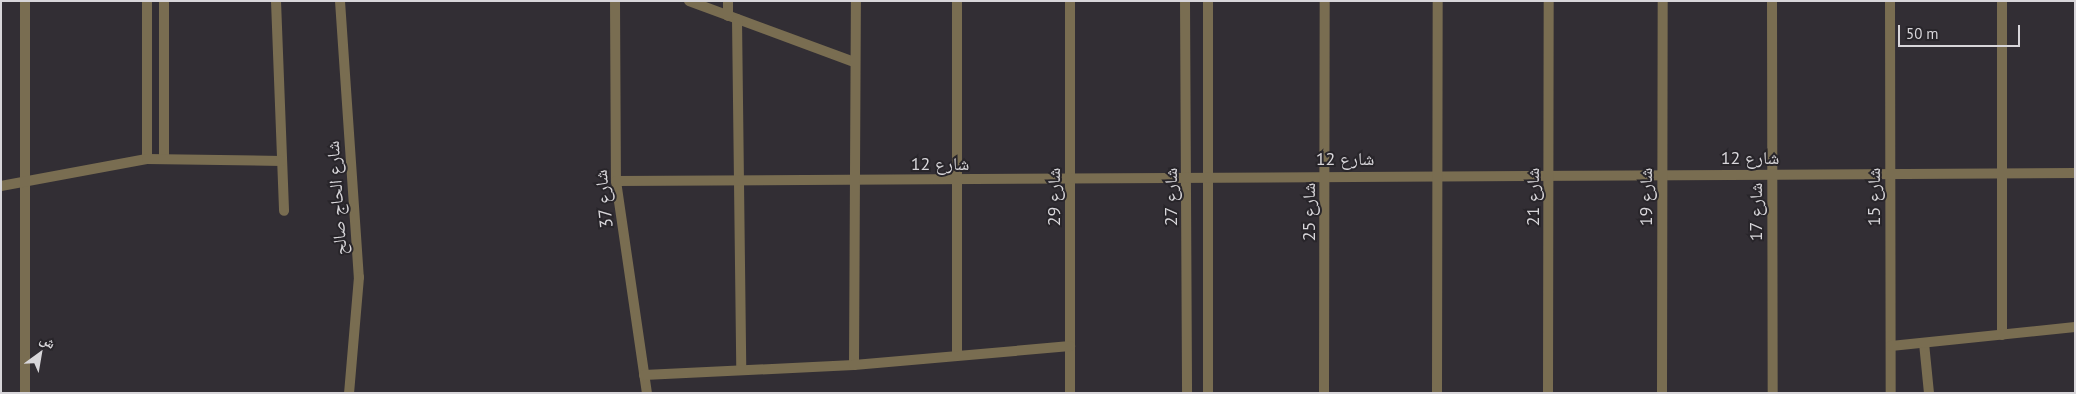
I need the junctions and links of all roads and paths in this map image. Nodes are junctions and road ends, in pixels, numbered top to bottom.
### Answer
1 (25, 1) edge
2 (147, 1) edge
3 (164, 1) edge
4 (276, 1) edge
5 (340, 1) edge
6 (615, 1) edge
7 (689, 1) edge
8 (728, 1) edge
9 (856, 1) edge
10 (957, 1) edge
11 (1070, 1) edge
12 (1185, 1) edge
13 (1208, 1) edge
14 (1325, 1) edge
15 (1438, 1) edge
16 (1549, 1) edge
17 (1663, 1) edge
18 (1772, 1) edge
19 (1890, 1) edge
20 (2002, 1) edge
21 (732, 17) junction
22 (854, 62) junction
23 (164, 158) junction
24 (147, 159) junction
25 (282, 161) junction
26 (2002, 173) junction
27 (2075, 173) edge
28 (1549, 174) junction
29 (1662, 174) junction
30 (1772, 174) junction
31 (1890, 174) junction
32 (1325, 175) junction
33 (1438, 175) junction
34 (1208, 178) junction
35 (1071, 179) junction
36 (1187, 179) junction
37 (854, 180) junction
38 (958, 180) junction
39 (24, 181) junction
40 (616, 181) junction
41 (737, 181) junction
42 (1, 186) edge
43 (284, 211) dead end
44 (2075, 328) edge
45 (2002, 335) junction
46 (1924, 343) junction
47 (1070, 346) junction
48 (1891, 346) junction
49 (957, 354) junction
50 (854, 365) junction
51 (741, 368) junction
52 (644, 375) junction
53 (26, 393) edge
54 (348, 393) edge
55 (646, 393) edge
56 (1070, 393) edge
57 (1187, 393) edge
58 (1208, 393) edge
59 (1324, 393) edge
60 (1437, 393) edge
61 (1548, 393) edge
62 (1662, 393) edge
63 (1773, 393) edge
64 (1891, 393) edge
65 (1929, 393) edge

1 - 39 street
2 - 24 street
3 - 23 street
4 - 25 street
5 - 54 street, شارع الحاج صالح
6 - 40 street, شارع 37
7 - 21 street
8 - 21 street
9 - 22 street
10 - 38 street
11 - 35 street, شارع 29
12 - 36 street, شارع 27
13 - 34 street, شارع 27
14 - 32 street, شارع 25
15 - 33 street
16 - 28 street, شارع 21
17 - 29 street, شارع 19
18 - 30 street, شارع 17
19 - 31 street, شارع 15
20 - 26 street
21 - 22 street
21 - 41 street
22 - 37 street
23 - 24 street
23 - 25 street
24 - 39 street
25 - 43 street
26 - 27 street, شارع 12
26 - 31 street, شارع 12
26 - 45 street
28 - 29 street, شارع 12
28 - 33 street, شارع 12
28 - 61 street, شارع 21
29 - 30 street, شارع 12
29 - 62 street, شارع 19
30 - 31 street, شارع 12
30 - 63 street, شارع 17
31 - 48 street, شارع 15
32 - 33 street, شارع 12
32 - 34 street, شارع 12
32 - 59 street, شارع 25
33 - 60 street
34 - 36 street, شارع 12
34 - 58 street, شارع 27
35 - 36 street, شارع 12
35 - 38 street, شارع 12
35 - 47 street, شارع 29
36 - 57 street, شارع 27
37 - 38 street, شارع 12
37 - 41 street, شارع 12
37 - 50 street
38 - 49 street
39 - 42 street
39 - 53 street
40 - 41 street, شارع 12
40 - 52 street, شارع 37
41 - 51 street
44 - 45 street
45 - 46 street
46 - 48 street
46 - 65 street
47 - 49 street
47 - 56 street, شارع 29
48 - 64 street, شارع 15
49 - 50 street
50 - 51 street
51 - 52 street
52 - 55 street, شارع 37

